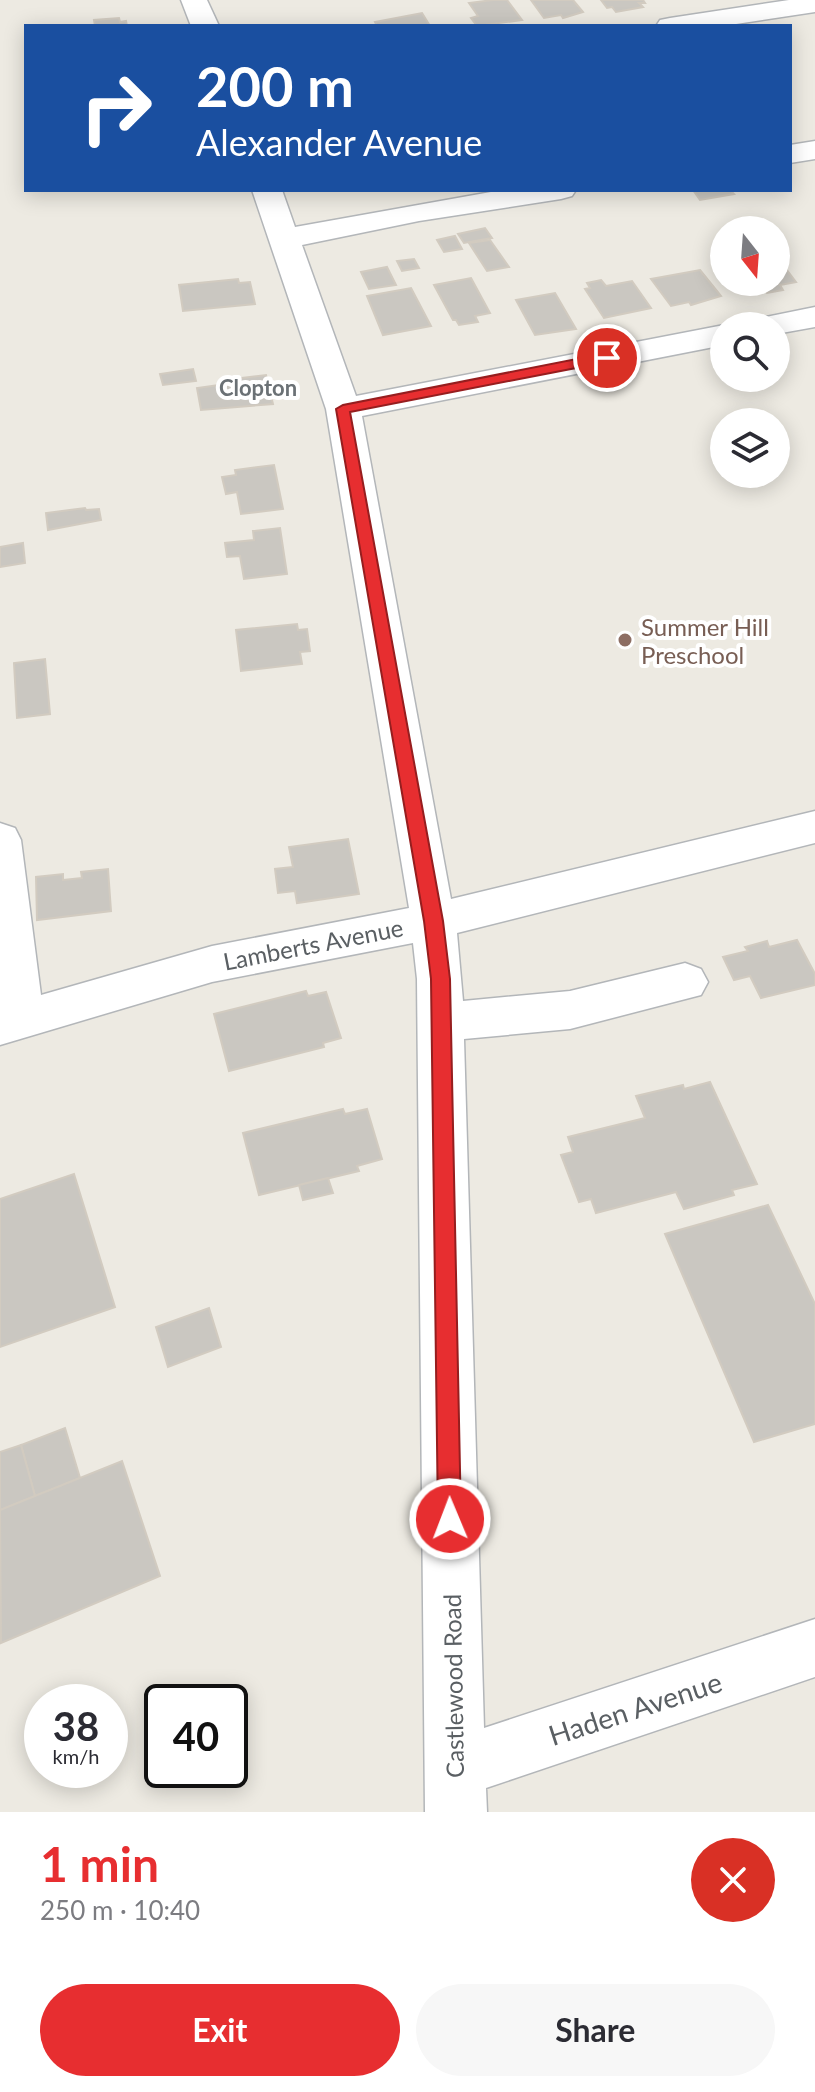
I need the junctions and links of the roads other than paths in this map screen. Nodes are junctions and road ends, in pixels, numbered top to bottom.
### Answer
1 (194, 0) edge
2 (815, 4) edge
3 (204, 24) edge
4 (683, 24) edge
5 (815, 150) edge
6 (792, 154) edge
7 (268, 192) edge
8 (548, 192) edge
9 (284, 239) junction
10 (815, 317) edge
11 (790, 322) edge
12 (710, 338) edge
13 (343, 409) junction
14 (815, 827) edge
15 (0, 840) edge
16 (433, 921) junction
17 (685, 982) dead end
18 (441, 1022) junction
19 (10, 1023) edge
20 (815, 1648) edge
21 (455, 1790) edge

1 - 3 street
2 - 4 street
5 - 6 street
7 - 9 street, Castlewood Road
8 - 9 street
9 - 13 street, Castlewood Road
10 - 11 street
12 - 13 street
13 - 16 street, Castlewood Road
14 - 16 street, Lamberts Avenue
15 - 19 street
16 - 18 street, Castlewood Road
16 - 19 street, Lamberts Avenue
17 - 18 street
18 - 21 street, Castlewood Road
20 - 21 street, Haden Avenue

